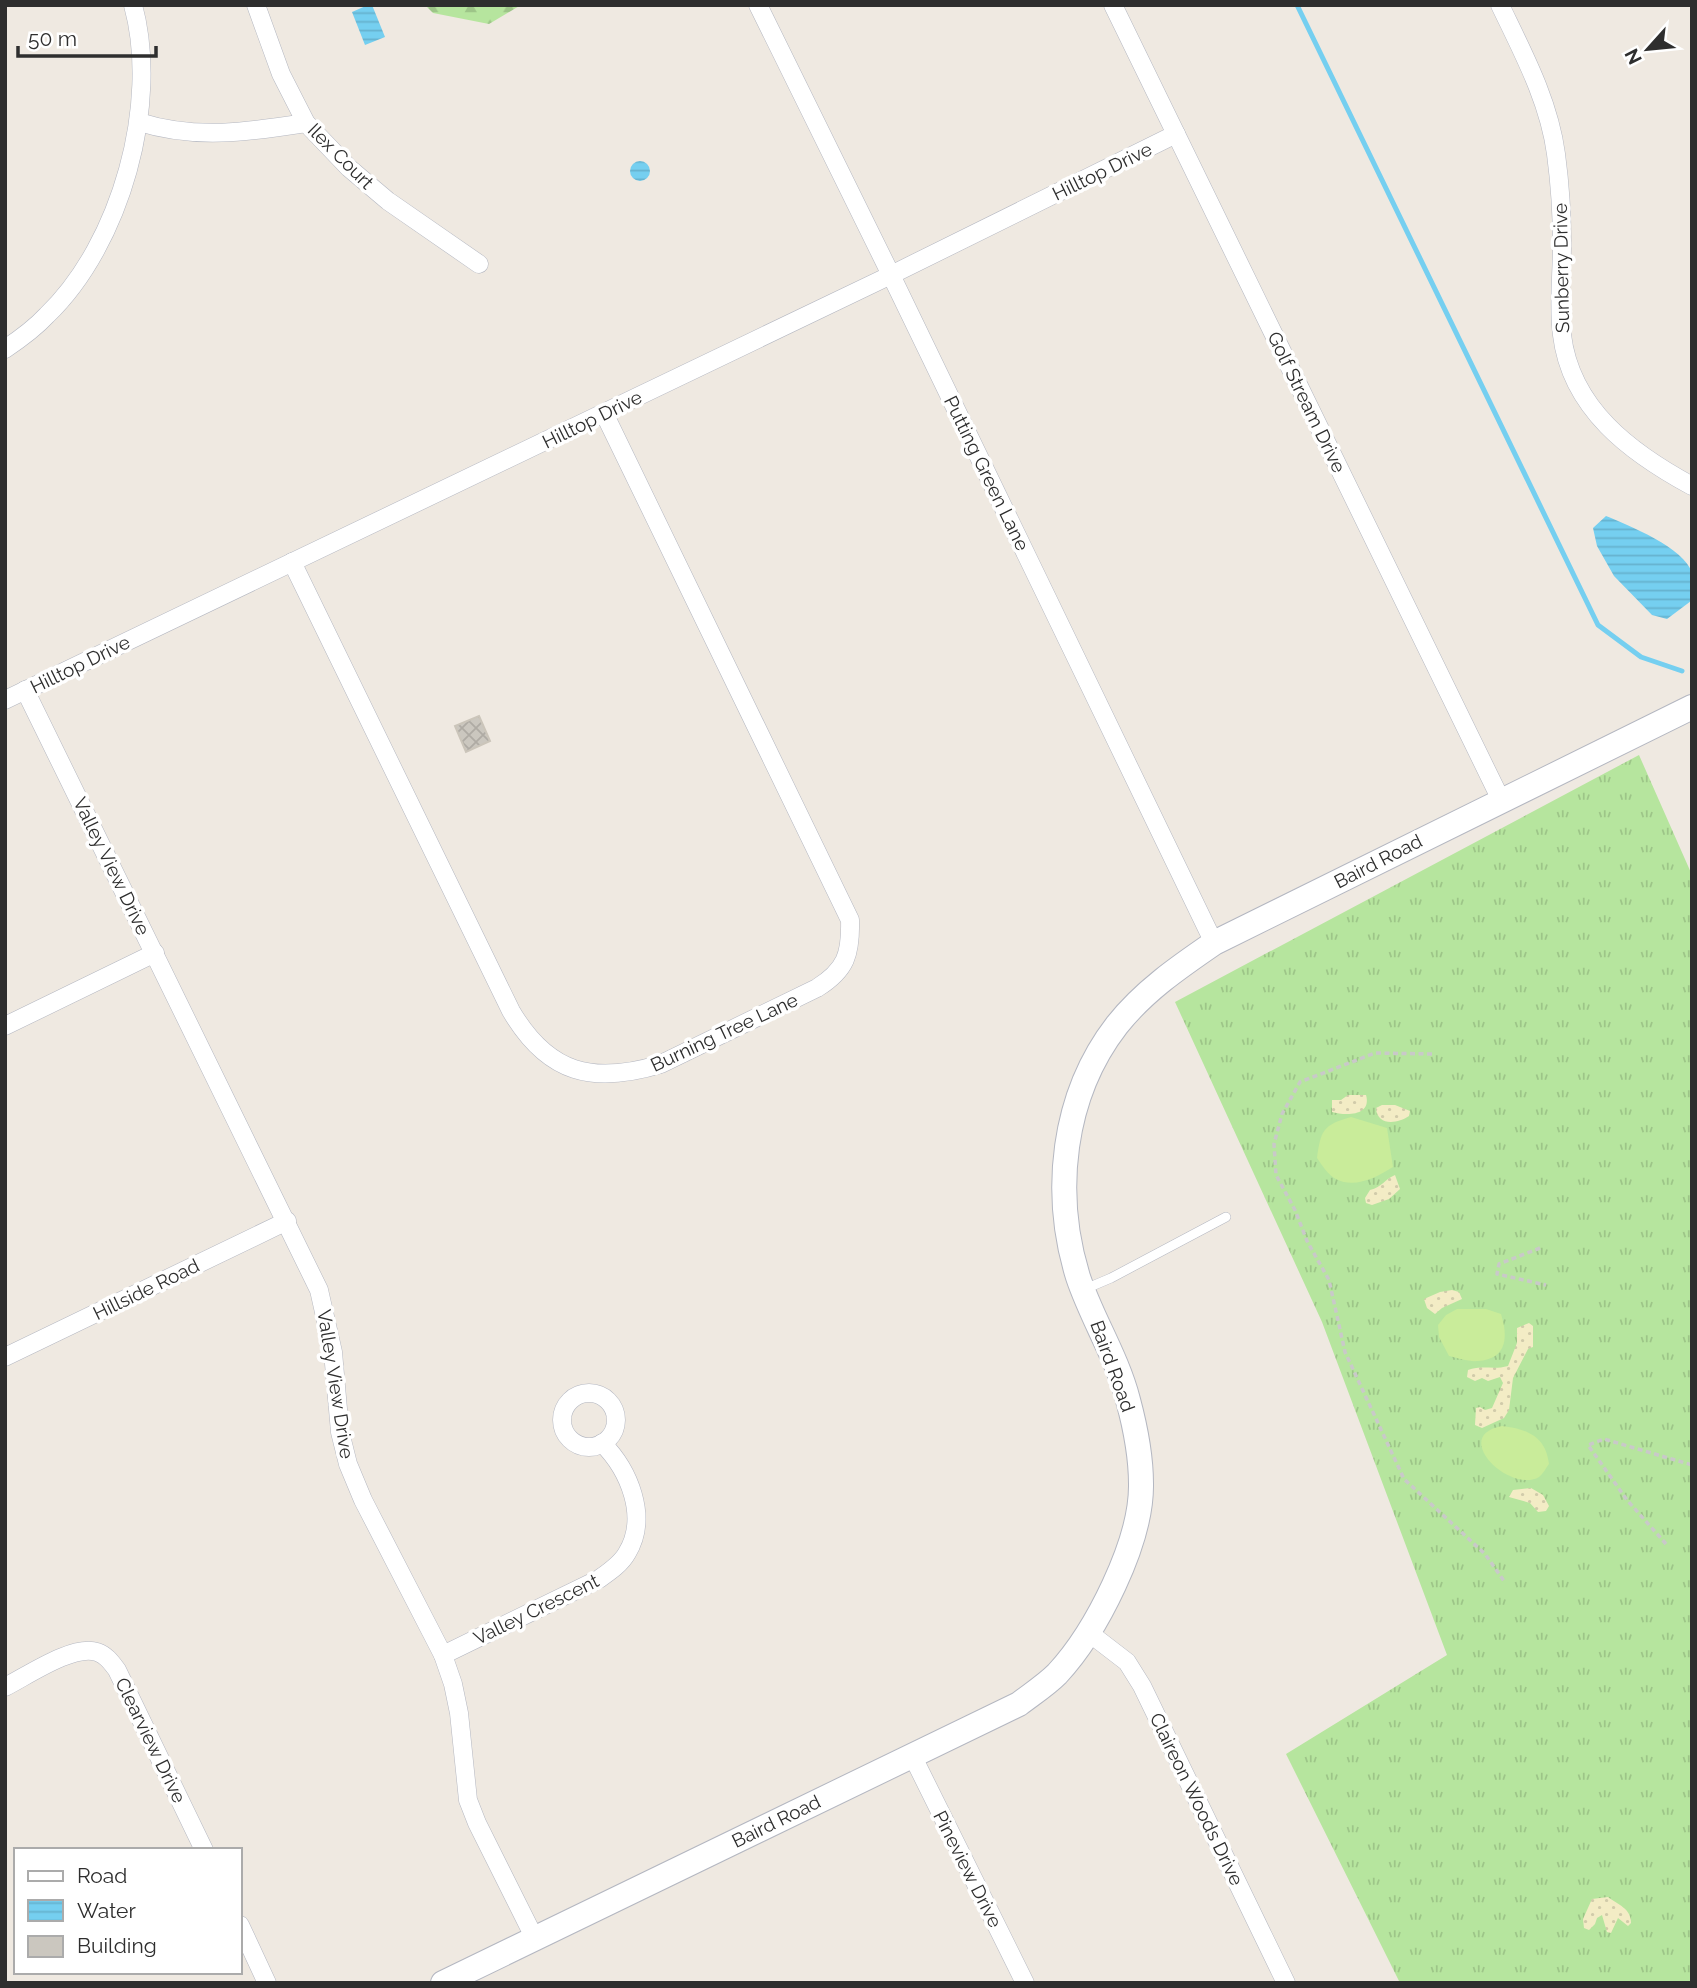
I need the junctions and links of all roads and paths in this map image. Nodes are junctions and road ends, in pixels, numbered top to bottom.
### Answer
1 (133, 5) edge
2 (256, 5) edge
3 (758, 5) edge
4 (1113, 5) edge
5 (1500, 5) edge
6 (139, 122) junction
7 (306, 122) junction
8 (1177, 134) junction
9 (479, 264) dead end
10 (891, 275) junction
11 (5, 349) edge
12 (604, 413) junction
13 (1692, 486) edge
14 (292, 562) junction
15 (25, 690) junction
16 (5, 700) edge
17 (1692, 707) edge
18 (1501, 800) junction
19 (1214, 943) junction
20 (155, 953) junction
21 (5, 1026) edge
22 (1433, 1054) dead end
23 (1226, 1217) dead end
24 (287, 1221) junction
25 (1540, 1248) dead end
26 (1546, 1285) dead end
27 (1084, 1290) junction
28 (5, 1357) edge
29 (601, 1443) dead end
30 (1692, 1465) edge
31 (1666, 1544) dead end
32 (1504, 1581) dead end
33 (1088, 1632) junction
34 (443, 1655) junction
35 (5, 1687) edge
36 (912, 1755) junction
37 (203, 1848) edge
38 (242, 1929) edge
39 (534, 1937) junction
40 (268, 1983) edge
41 (443, 1983) edge
42 (1025, 1983) edge
43 (1286, 1983) edge

1 - 6 street
2 - 7 street, Ilex Court
3 - 10 street, Putting Green Lane
4 - 8 street, Golf Stream Drive
5 - 13 street, Sunberry Drive
6 - 7 street
6 - 11 street
7 - 9 street, Ilex Court
8 - 10 street, Hilltop Drive
8 - 18 street, Golf Stream Drive
10 - 12 street, Hilltop Drive
10 - 19 street, Putting Green Lane
12 - 14 street, Hilltop Drive
12 - 14 street, Burning Tree Lane
14 - 15 street, Hilltop Drive
15 - 16 street, Hilltop Drive
15 - 20 street, Valley View Drive
17 - 18 street, Baird Road
18 - 19 street, Baird Road
19 - 27 street, Baird Road
20 - 21 street
20 - 24 street, Valley View Drive
22 - 32 path
23 - 27 lane
24 - 28 street, Hillside Road
24 - 34 street, Valley View Drive
25 - 26 path
27 - 33 street, Baird Road
29 - 34 street, Valley Crescent
30 - 31 path
33 - 36 street, Baird Road
33 - 43 street, Claireon Woods Drive
34 - 39 street, Valley View Drive
35 - 37 street, Clearview Drive
36 - 39 street, Baird Road
36 - 42 street, Pineview Drive
38 - 40 street
39 - 41 street, Baird Road

